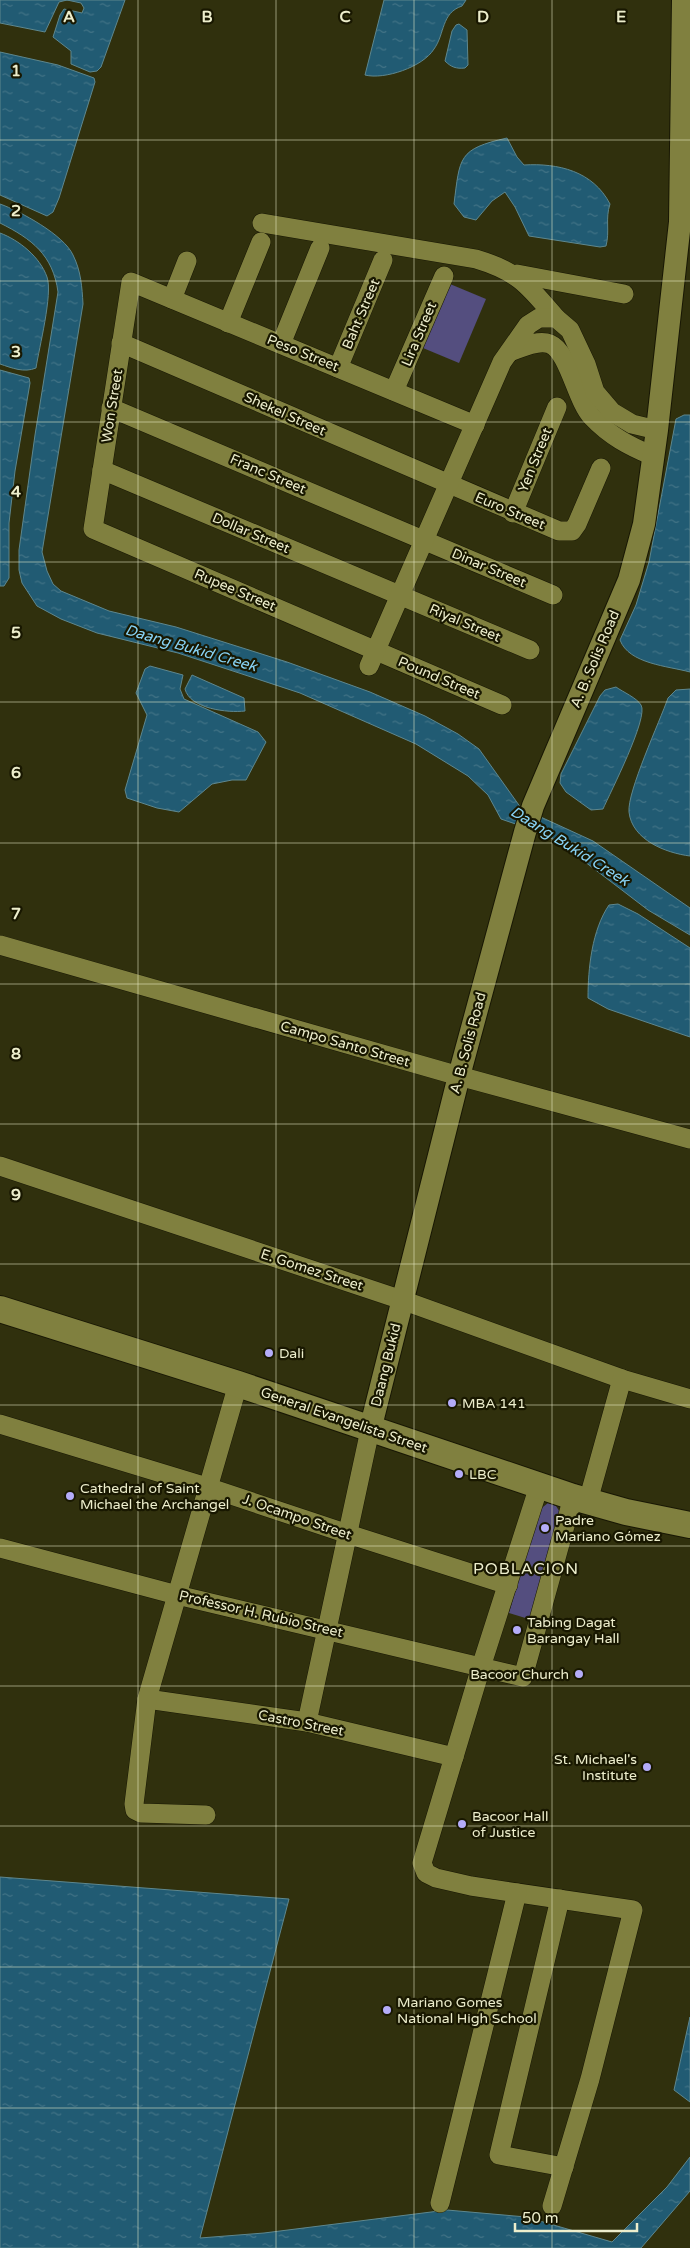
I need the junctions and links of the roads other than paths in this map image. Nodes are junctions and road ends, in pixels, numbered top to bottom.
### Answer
1 (683, 0) edge
2 (685, 222) edge
3 (320, 248) dead end
4 (383, 260) dead end
5 (187, 261) dead end
6 (515, 274) junction
7 (444, 276) dead end
8 (131, 282) joint
9 (624, 294) dead end
10 (172, 299) junction
11 (556, 318) junction
12 (228, 323) junction
13 (121, 343) junction
14 (281, 344) junction
15 (510, 352) junction
16 (338, 368) junction
17 (394, 391) junction
18 (557, 407) dead end
19 (112, 408) junction
20 (475, 424) junction
21 (656, 430) junction
22 (653, 456) junction
23 (601, 468) dead end
24 (102, 470) junction
25 (449, 485) junction
26 (514, 513) junction
27 (94, 529) joint
28 (425, 541) junction
29 (553, 595) dead end
30 (400, 596) junction
31 (530, 650) dead end
32 (372, 658) junction
33 (502, 705) dead end
34 (0, 945) edge
35 (459, 1076) junction
36 (690, 1139) edge
37 (0, 1166) edge
38 (402, 1300) junction
39 (0, 1309) edge
40 (622, 1378) junction
41 (238, 1384) junction
42 (690, 1399) edge
43 (0, 1424) edge
44 (370, 1430) junction
45 (207, 1486) junction
46 (540, 1486) junction
47 (581, 1499) junction
48 (690, 1525) edge
49 (348, 1534) junction
50 (0, 1551) edge
51 (508, 1585) junction
52 (177, 1595) junction
53 (327, 1630) junction
54 (481, 1667) junction
55 (147, 1699) junction
56 (307, 1722) junction
57 (454, 1757) junction
58 (206, 1815) dead end
59 (517, 1893) junction
60 (560, 1899) junction
61 (564, 2167) junction
62 (440, 2204) dead end
63 (552, 2206) dead end

1 - 2 street, A. B. Solis Road
2 - 21 street, A. B. Solis Road
3 - 14 street
4 - 16 street, Baht Street
5 - 10 street
6 - 9 street
6 - 11 street
6 - 12 street
7 - 17 street, Lira Street
8 - 10 street, Peso Street
8 - 13 street, Won Street
10 - 12 street, Peso Street
11 - 15 street
11 - 21 street
12 - 14 street, Peso Street
13 - 19 street, Won Street
13 - 25 street, Shekel Street
14 - 16 street, Peso Street
15 - 20 street
15 - 22 street
16 - 17 street, Peso Street
17 - 20 street, Peso Street
18 - 26 street, Yen Street
19 - 24 street, Won Street
19 - 28 street, Franc Street
20 - 25 street
21 - 22 street, A. B. Solis Road
22 - 35 street, A. B. Solis Road
23 - 26 street, Euro Street
24 - 27 street, Won Street
24 - 30 street, Dollar Street
25 - 26 street, Euro Street
25 - 28 street
27 - 32 street, Rupee Street
28 - 29 street, Dinar Street
28 - 30 street
30 - 31 street, Riyal Street
30 - 32 street
32 - 33 street, Pound Street
34 - 35 street, Campo Santo Street
35 - 36 street, Campo Santo Street
35 - 38 street, A. B. Solis Road
37 - 38 street, E. Gomez Street
38 - 40 street, E. Gomez Street
38 - 44 street, Daang Bukid
39 - 41 main road, General Evangelista Street
40 - 42 street, E. Gomez Street
40 - 47 street
41 - 44 main road, General Evangelista Street
41 - 45 street
43 - 45 street, J. Ocampo Street
44 - 46 main road, General Evangelista Street
44 - 49 street
45 - 49 street, J. Ocampo Street
45 - 52 street
46 - 47 main road, General Evangelista Street
46 - 51 street
47 - 48 main road, General Evangelista Street
47 - 54 street, Professor H. Rubio Street
49 - 51 street, J. Ocampo Street
49 - 53 street
50 - 52 street, Professor H. Rubio Street
51 - 54 street
52 - 53 street, Professor H. Rubio Street
52 - 55 street
53 - 54 street, Professor H. Rubio Street
53 - 56 street
54 - 57 street
55 - 56 street, Castro Street
55 - 58 street
56 - 57 street, Castro Street
57 - 59 street
59 - 60 street
59 - 62 street
60 - 61 street
60 - 61 street
61 - 63 street

